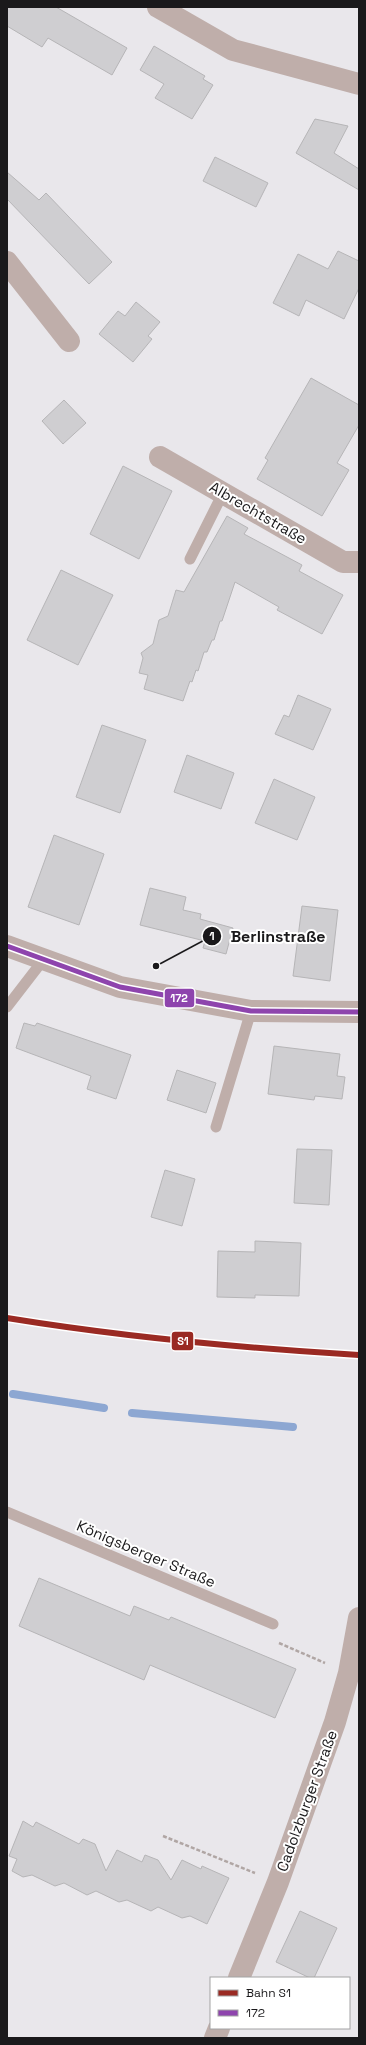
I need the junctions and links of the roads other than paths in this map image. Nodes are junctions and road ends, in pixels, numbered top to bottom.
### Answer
1 (158, 7) edge
2 (359, 84) edge
3 (7, 262) edge
4 (69, 341) dead end
5 (160, 457) dead end
6 (223, 493) junction
7 (190, 559) dead end
8 (359, 562) edge
9 (7, 946) edge
10 (44, 959) junction
11 (7, 1007) edge
12 (251, 1011) junction
13 (359, 1012) edge
14 (216, 1127) dead end
15 (7, 1512) edge
16 (359, 1618) edge
17 (273, 1624) road end
18 (239, 1977) edge

1 - 2 street
3 - 4 street
5 - 6 street, Albrechtstraße
6 - 7 lane
6 - 8 street, Albrechtstraße
9 - 10 street
10 - 11 lane
10 - 12 street
12 - 13 street
12 - 14 lane
15 - 17 lane, Königsberger Straße
16 - 18 street, Cadolzburger Straße

